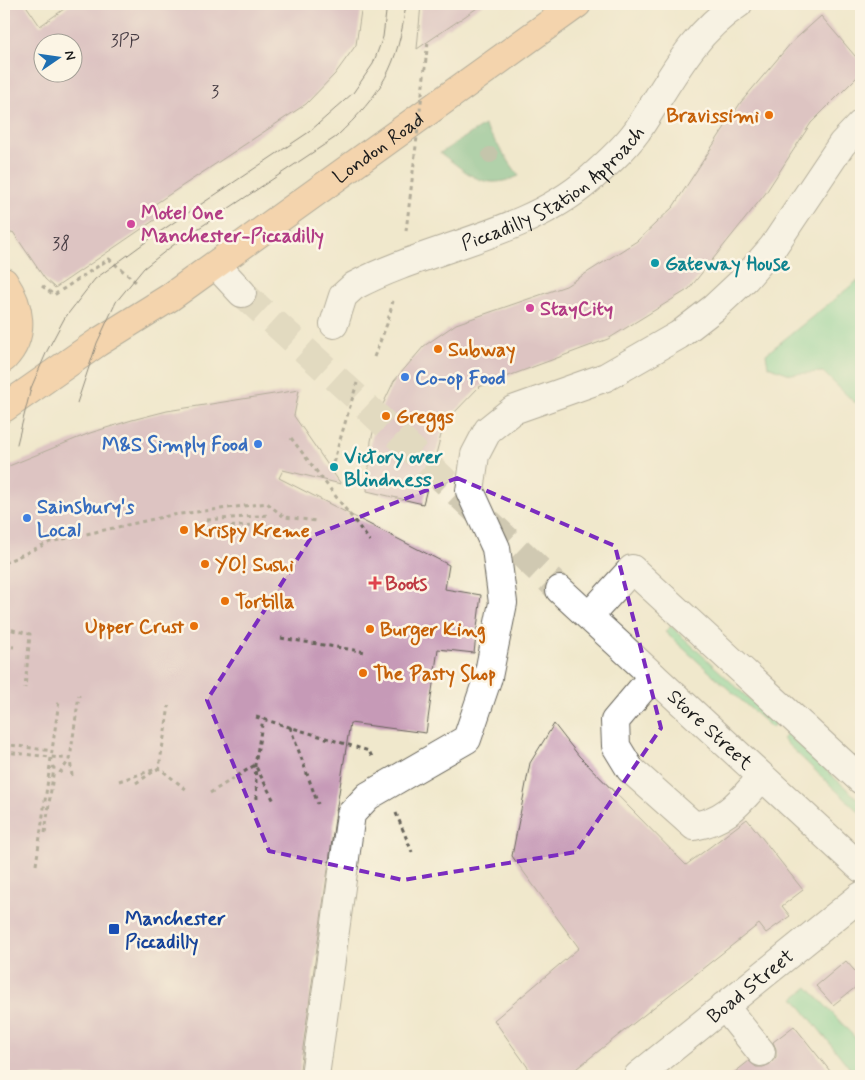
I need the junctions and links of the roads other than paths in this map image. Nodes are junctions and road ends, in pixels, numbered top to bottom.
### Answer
1 (578, 4) edge
2 (738, 4) edge
3 (861, 124) edge
4 (216, 265) junction
5 (4, 282) edge
6 (242, 293) tunnel mouth
7 (334, 324) dead end
8 (4, 358) edge
9 (4, 408) edge
10 (560, 590) tunnel mouth
11 (589, 616) junction
12 (653, 676) junction
13 (762, 777) junction
14 (861, 780) edge
15 (861, 868) edge
16 (861, 896) edge
17 (724, 1006) junction
18 (760, 1052) dead end
19 (315, 1076) edge
20 (638, 1076) edge

1 - 4 main road, London Road
2 - 7 street, Piccadilly Station Approach
3 - 19 street, bridge
4 - 6 street
4 - 9 main road, London Road
5 - 8 main road
10 - 11 street, Store Street
11 - 12 street, Store Street
11 - 14 street
12 - 13 street, Store Street
12 - 13 street
13 - 15 street, Store Street
16 - 17 street, Boad Street
17 - 18 street
17 - 20 street, Boad Street

